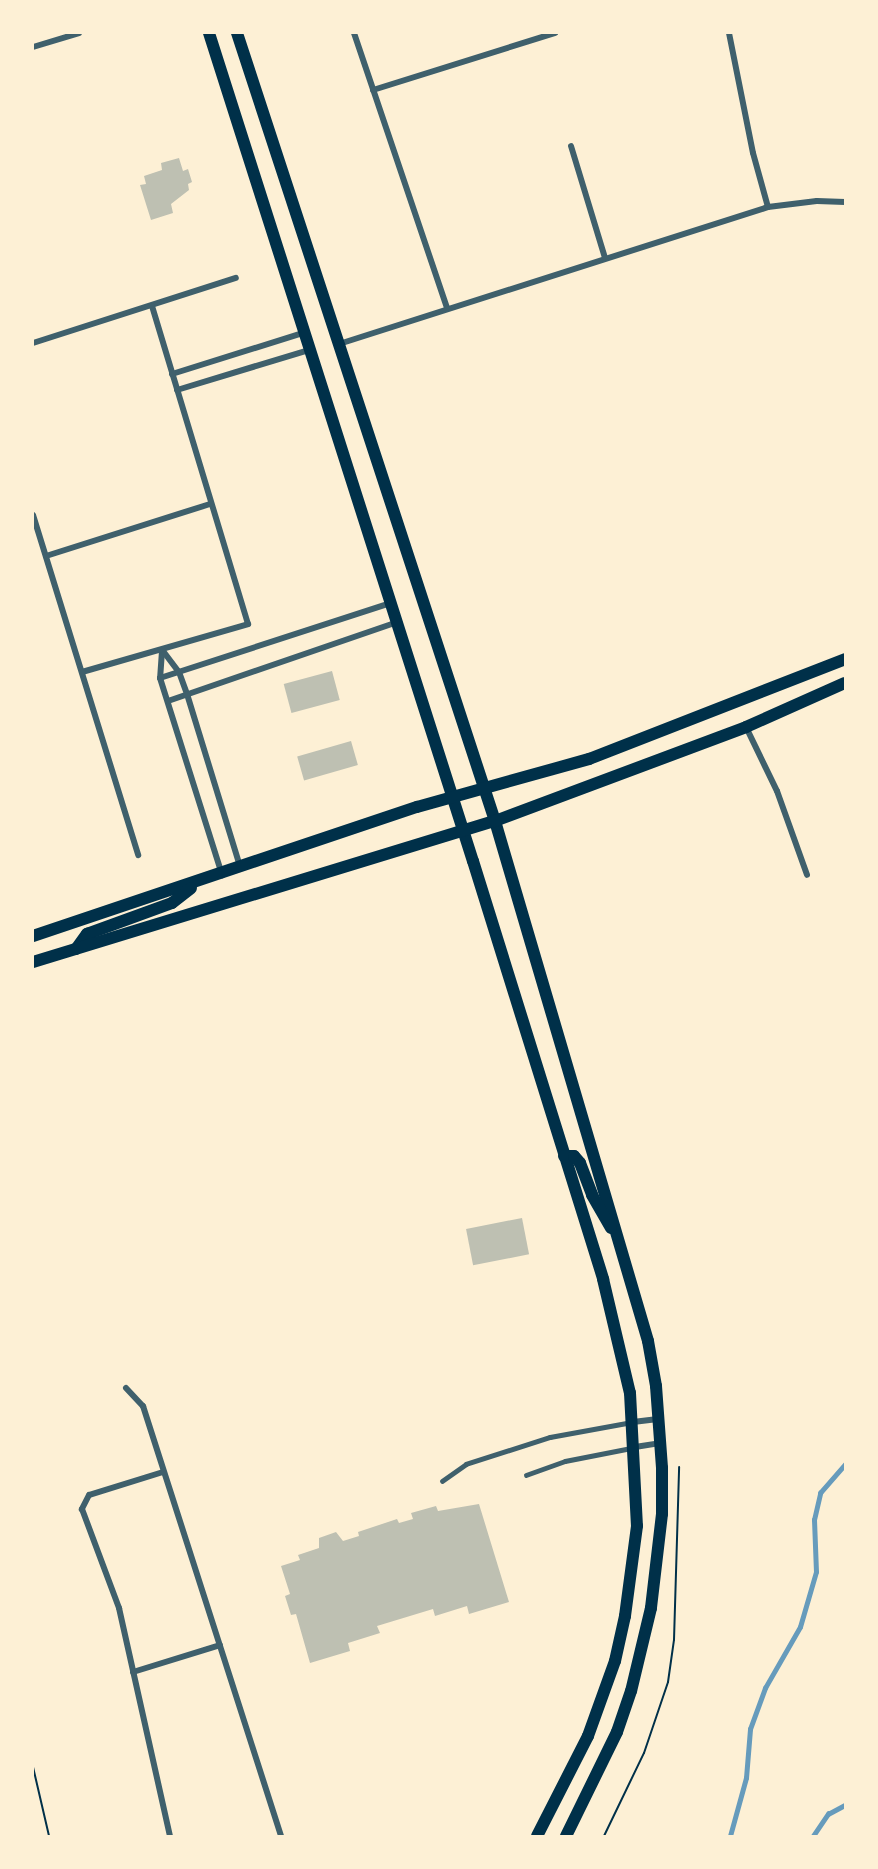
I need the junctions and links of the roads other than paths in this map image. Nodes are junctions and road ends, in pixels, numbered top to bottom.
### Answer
1 (79, 33) edge
2 (209, 33) edge
3 (237, 33) edge
4 (354, 33) edge
5 (555, 33) edge
6 (729, 33) edge
7 (33, 47) edge
8 (373, 90) junction
9 (571, 146) dead end
10 (845, 202) edge
11 (768, 207) junction
12 (605, 258) junction
13 (236, 278) dead end
14 (152, 306) junction
15 (447, 308) junction
16 (306, 332) junction
17 (33, 343) edge
18 (339, 344) junction
19 (312, 349) junction
20 (172, 374) junction
21 (177, 390) junction
22 (210, 504) junction
23 (33, 515) edge
24 (46, 556) junction
25 (392, 602) junction
26 (398, 622) junction
27 (162, 651) junction
28 (845, 659) edge
29 (82, 672) junction
30 (179, 672) junction
31 (160, 678) junction
32 (845, 683) edge
33 (187, 693) junction
34 (168, 700) junction
35 (746, 727) junction
36 (485, 791) junction
37 (452, 798) junction
38 (495, 821) junction
39 (464, 830) junction
40 (138, 855) dead end
41 (241, 868) junction
42 (222, 874) junction
43 (807, 876) dead end
44 (196, 883) junction
45 (33, 936) edge
46 (76, 949) junction
47 (33, 962) edge
48 (564, 1156) junction
49 (618, 1239) junction
50 (126, 1388) dead end
51 (658, 1419) junction
52 (633, 1422) junction
53 (660, 1443) junction
54 (635, 1448) junction
55 (163, 1472) junction
56 (526, 1475) dead end
57 (442, 1481) dead end
58 (220, 1645) junction
59 (133, 1672) junction
60 (170, 1836) edge
61 (281, 1836) edge
62 (537, 1836) edge
63 (566, 1836) edge

1 - 7 street
2 - 16 main road
3 - 18 main road
4 - 8 street
5 - 8 street
6 - 11 street
8 - 15 street
9 - 12 street
10 - 11 street
11 - 12 street
12 - 15 street
13 - 14 street
14 - 17 street
14 - 20 street
15 - 18 street
16 - 19 main road
16 - 20 street
18 - 36 main road
19 - 21 street
19 - 25 main road
20 - 21 street
21 - 22 street
22 - 24 street
22 - 27 street
23 - 24 street
24 - 29 street
25 - 26 main road
25 - 30 street
26 - 33 street
26 - 37 main road
27 - 29 street
27 - 30 street
27 - 31 street
28 - 36 main road
29 - 40 street
30 - 31 street
30 - 33 street
31 - 34 street
32 - 35 main road
33 - 34 street
33 - 41 street
34 - 42 street
35 - 38 main road
35 - 43 street
36 - 37 main road
36 - 38 main road
37 - 39 main road
37 - 41 main road
38 - 39 main road
38 - 49 main road
39 - 46 main road
39 - 48 main road
41 - 42 main road
42 - 44 main road
44 - 45 main road
44 - 46 main road
46 - 47 main road
48 - 49 main road
48 - 52 main road
49 - 51 main road
50 - 55 street
51 - 52 street
51 - 53 main road
52 - 54 main road
52 - 57 lane
53 - 54 street
53 - 63 main road
54 - 56 lane
54 - 62 main road
55 - 58 street
55 - 59 street
58 - 59 street
58 - 61 street
59 - 60 street

